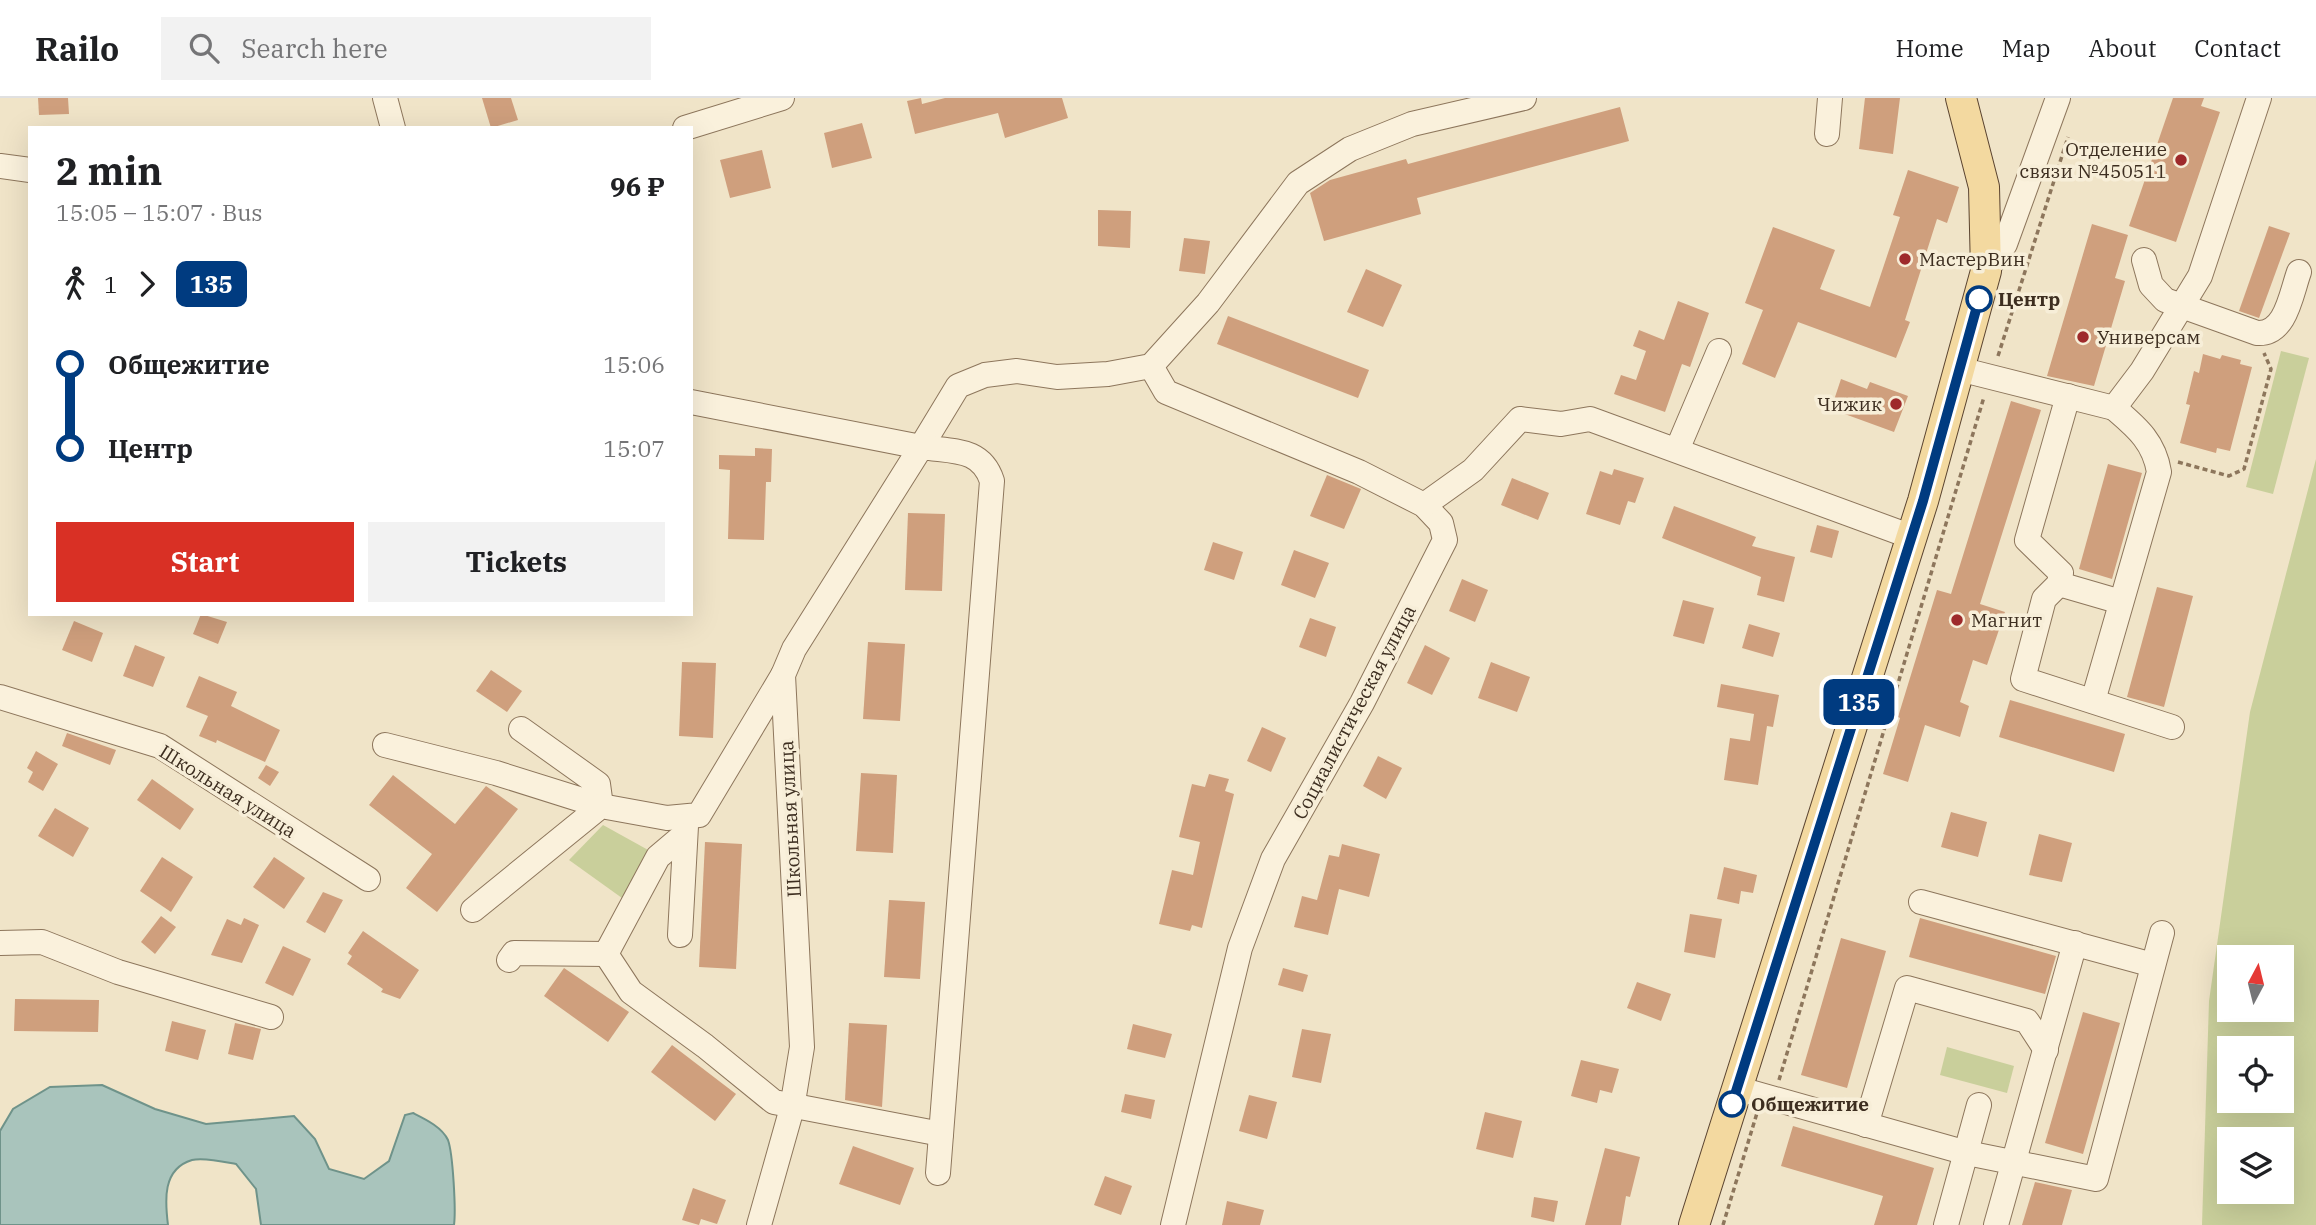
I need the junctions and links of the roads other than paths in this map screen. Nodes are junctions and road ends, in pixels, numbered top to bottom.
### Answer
1 (385, 98) edge
2 (782, 98) edge
3 (1524, 98) edge
4 (1830, 98) edge
5 (1961, 98) edge
6 (2058, 98) edge
7 (2259, 98) edge
8 (392, 126) edge
9 (691, 126) edge
10 (1827, 134) dead end
11 (0, 166) edge
12 (28, 170) edge
13 (2144, 260) dead end
14 (1986, 271) junction
15 (2299, 272) dead end
16 (2182, 306) junction
17 (1719, 351) dead end
18 (1151, 366) junction
19 (1959, 369) junction
20 (2068, 396) junction
21 (693, 402) edge
22 (2114, 408) junction
23 (921, 447) junction
24 (1677, 450) junction
25 (1424, 505) junction
26 (1912, 537) junction
27 (2059, 584) junction
28 (2121, 602) junction
29 (783, 675) junction
30 (0, 697) edge
31 (2092, 701) junction
32 (2172, 727) dead end
33 (521, 729) dead end
34 (386, 745) dead end
35 (601, 806) junction
36 (686, 825) junction
37 (368, 879) dead end
38 (1922, 902) dead end
39 (473, 910) dead end
40 (2162, 933) dead end
41 (680, 936) dead end
42 (0, 943) edge
43 (2075, 943) junction
44 (606, 954) junction
45 (509, 960) dead end
46 (2153, 965) junction
47 (271, 1017) dead end
48 (2046, 1050) junction
49 (1757, 1094) junction
50 (1979, 1105) dead end
51 (792, 1108) junction
52 (1866, 1125) junction
53 (941, 1134) junction
54 (1967, 1153) junction
55 (2015, 1161) junction
56 (938, 1173) dead end
57 (759, 1225) edge
58 (1173, 1225) edge
59 (1694, 1225) edge
60 (1946, 1225) edge
61 (1996, 1225) edge

1 - 8 street
2 - 9 street
3 - 18 street
4 - 10 street
5 - 14 main road
6 - 14 street
7 - 16 street
11 - 12 street
13 - 16 street
14 - 19 main road
15 - 16 street
16 - 22 street
17 - 24 street
18 - 23 street, Школьная улица
18 - 25 street, Социалистическая улица
19 - 20 street
19 - 26 main road
20 - 22 street
20 - 27 street
21 - 23 street
22 - 28 street
23 - 29 street, Школьная улица
23 - 53 street
24 - 25 street
24 - 26 street
25 - 58 street, Социалистическая улица
26 - 49 main road
27 - 28 street
27 - 31 street
28 - 31 street
29 - 36 street
29 - 51 street, Школьная улица
30 - 37 street, Школьная улица
31 - 32 street
33 - 35 street
34 - 35 street
35 - 36 street
35 - 39 street
36 - 41 street
36 - 44 street
38 - 43 street
40 - 46 street
42 - 47 street
43 - 46 street
43 - 48 street
44 - 45 street
44 - 51 street
46 - 55 street
48 - 52 street
48 - 55 street
49 - 52 street
49 - 59 main road
50 - 54 street
51 - 53 street
51 - 57 street, Школьная улица
52 - 54 street
53 - 56 street
54 - 55 street
54 - 60 street
55 - 61 street

